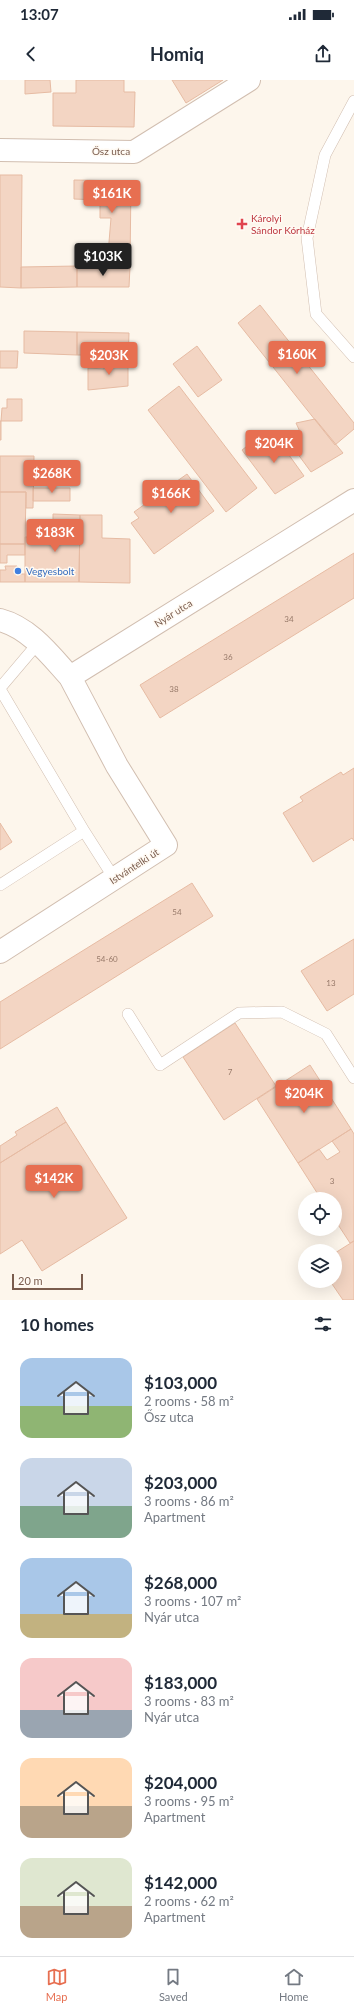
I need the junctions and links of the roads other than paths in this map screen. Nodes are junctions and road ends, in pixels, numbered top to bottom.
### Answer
1 (249, 80) edge
2 (354, 101) edge
3 (0, 150) edge
4 (354, 357) edge
5 (354, 500) edge
6 (0, 620) edge
7 (39, 642) junction
8 (70, 677) junction
9 (0, 688) edge
10 (84, 831) junction
11 (114, 878) junction
12 (0, 885) edge
13 (0, 952) edge
14 (128, 1014) dead end
15 (354, 1078) edge

1 - 3 street, Ősz utca
2 - 4 lane
5 - 8 street, Nyár utca
6 - 7 street
7 - 8 street
7 - 9 lane
8 - 11 street, Istvántelki út
9 - 10 lane
10 - 11 lane
10 - 12 lane
11 - 13 street, Istvántelki út
14 - 15 lane

